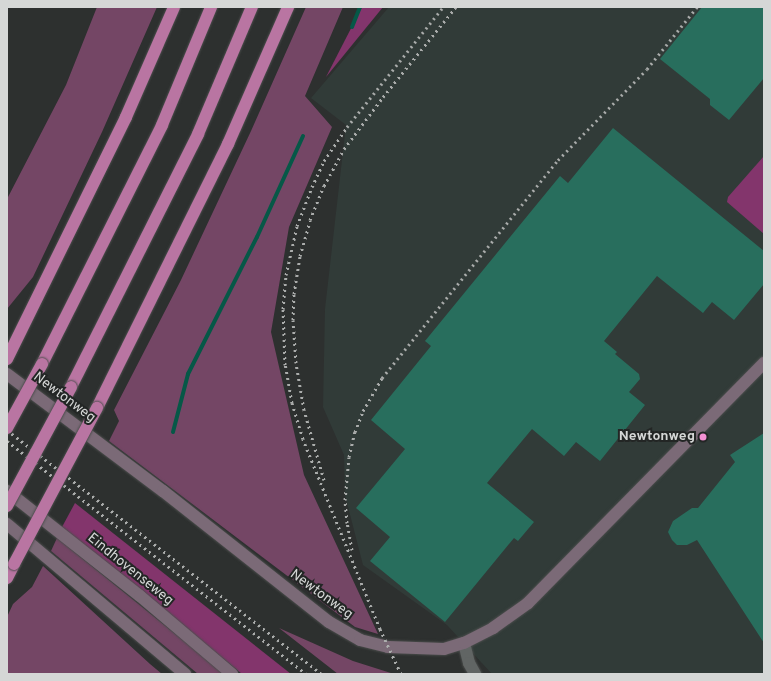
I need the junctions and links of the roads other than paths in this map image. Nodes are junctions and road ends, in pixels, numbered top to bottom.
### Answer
1 (174, 7) edge
2 (211, 7) edge
3 (252, 7) edge
4 (288, 7) edge
5 (7, 359) edge
6 (764, 363) edge
7 (7, 374) edge
8 (7, 428) edge
9 (7, 491) edge
10 (7, 506) edge
11 (7, 524) edge
12 (7, 577) edge
13 (464, 643) junction
14 (185, 674) edge
15 (232, 674) edge
16 (475, 674) edge

1 - 5 highway
2 - 8 highway, bridge
3 - 10 highway, bridge
4 - 12 highway, bridge
6 - 13 street, Newtonweg
7 - 13 street, Newtonweg
9 - 15 street, Eindhovenseweg
11 - 14 street
13 - 16 street

